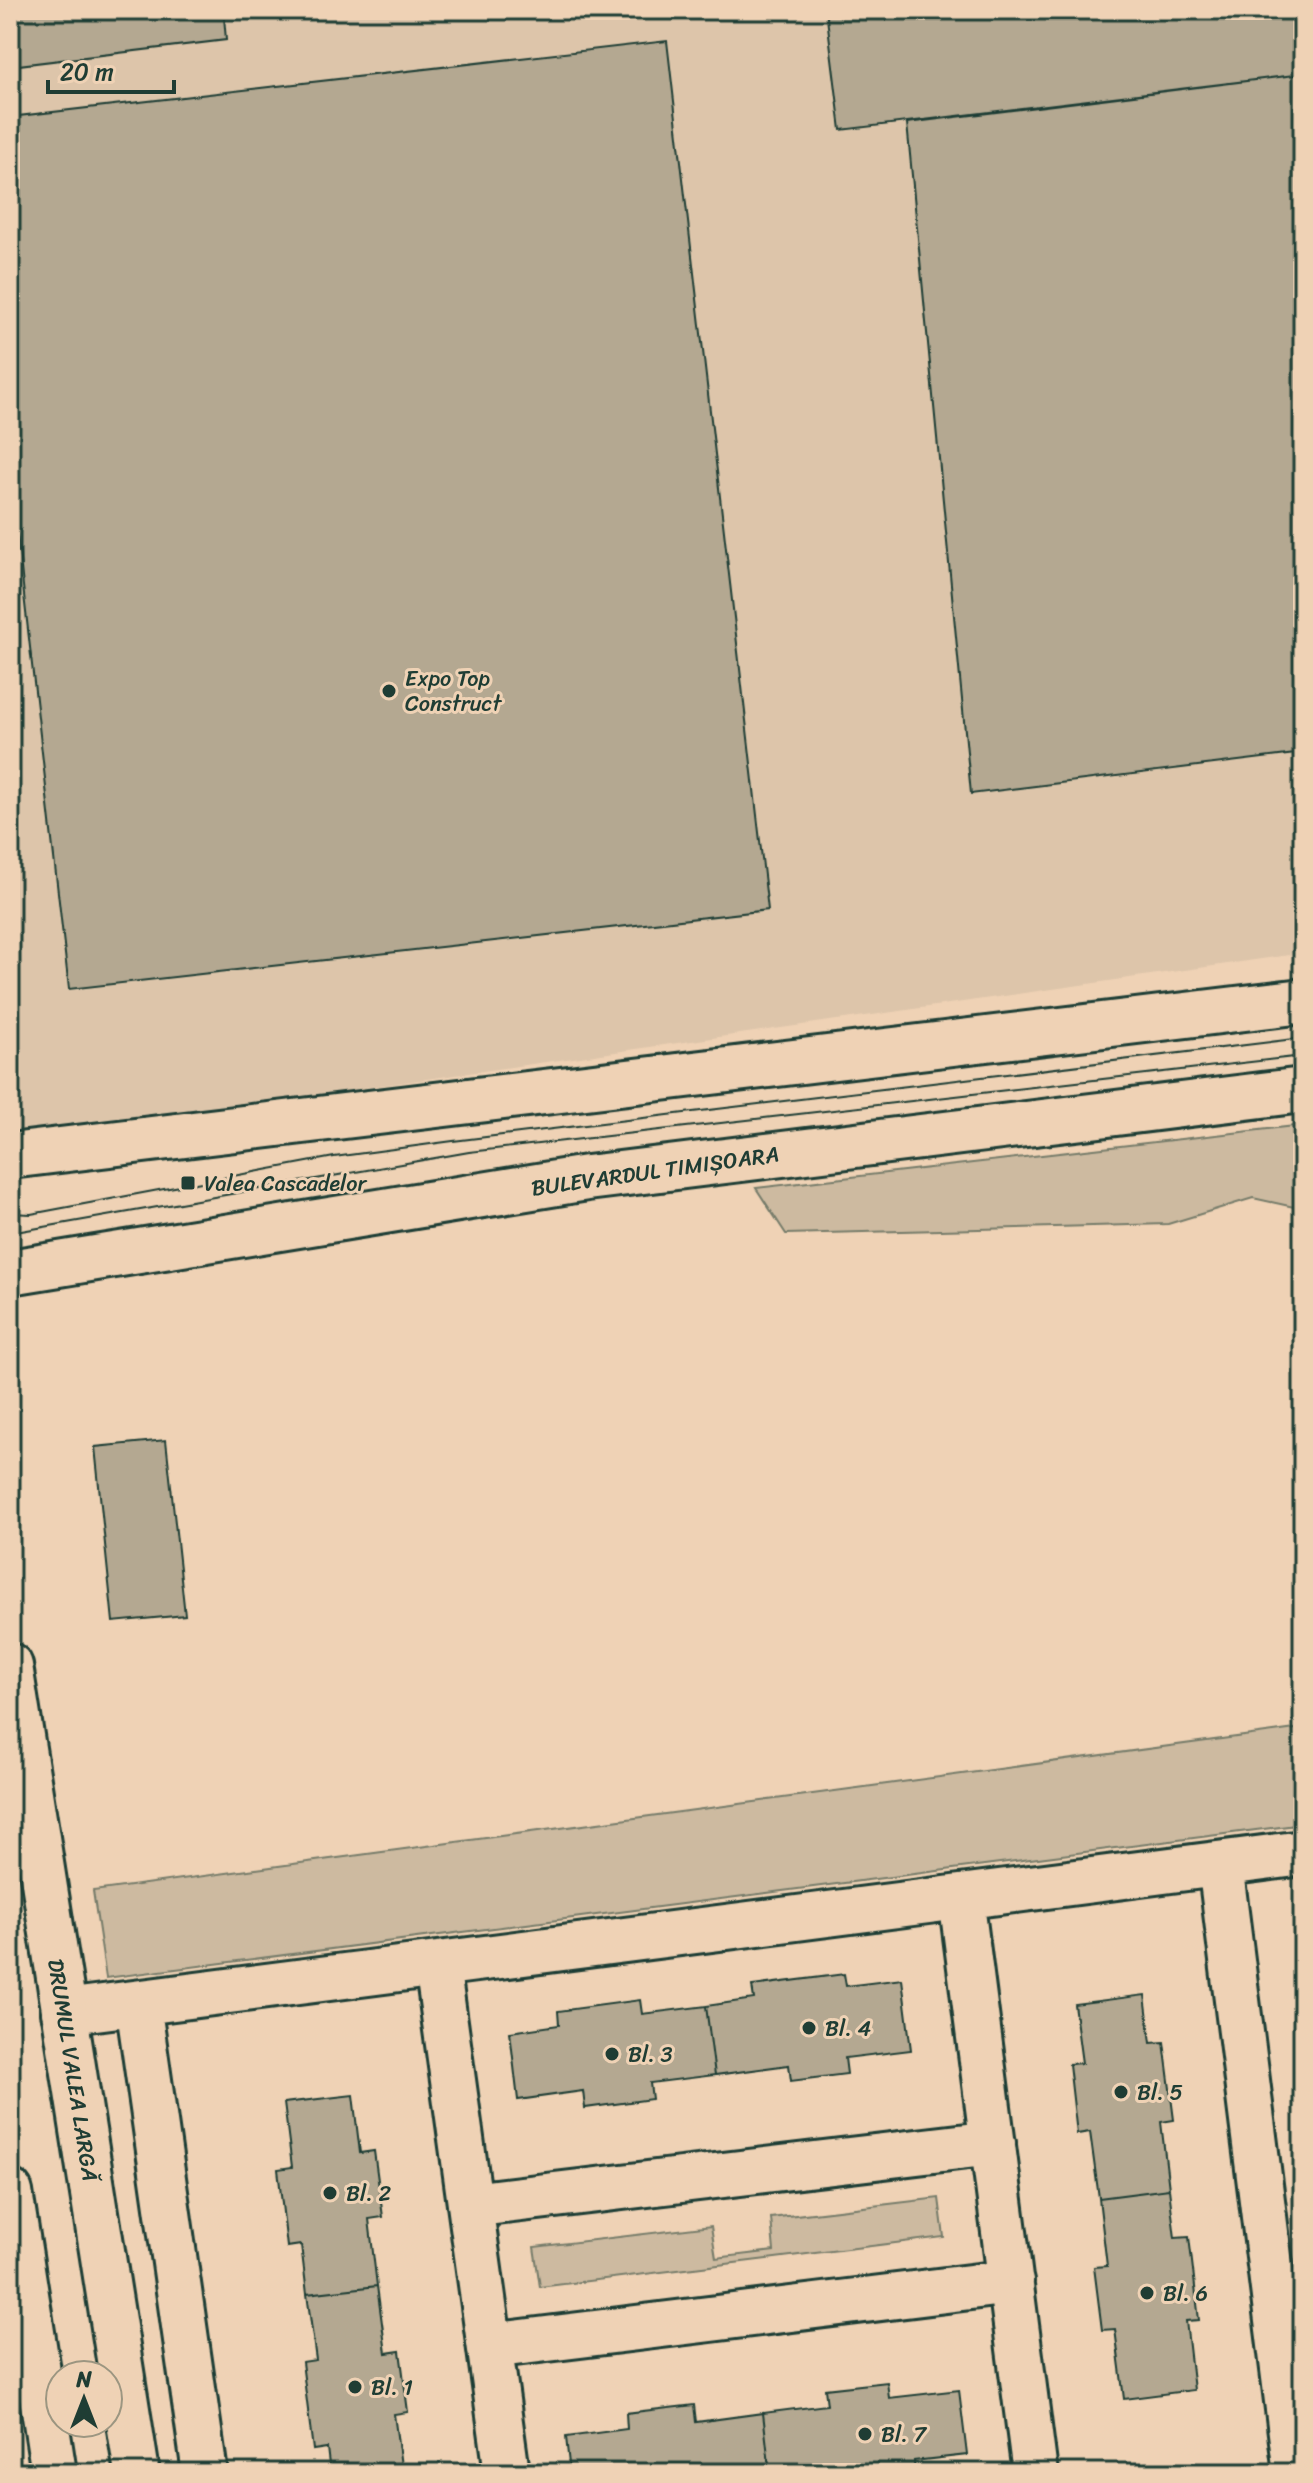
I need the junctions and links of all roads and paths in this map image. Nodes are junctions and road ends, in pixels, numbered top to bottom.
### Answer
1 (1303, 1001) edge
2 (1303, 1090) edge
3 (10, 1156) edge
4 (10, 1272) edge
5 (10, 1666) edge
6 (1303, 1853) edge
7 (1220, 1864) junction
8 (961, 1897) junction
9 (437, 1964) junction
10 (138, 2003) junction
11 (64, 2012) junction
12 (993, 2143) junction
13 (10, 2192) edge
14 (470, 2205) junction
15 (1011, 2282) junction
16 (490, 2346) junction
17 (54, 2473) edge
18 (137, 2473) edge
19 (205, 2473) edge
20 (507, 2473) edge
21 (1035, 2473) edge
22 (1296, 2473) edge

1 - 3 street
2 - 4 street, BULEVARDUL TIMIȘOARA
5 - 11 street, DRUMUL VALEA LARGĂ
6 - 7 street
7 - 8 street
7 - 22 street
8 - 9 street
8 - 12 street
9 - 10 street
9 - 14 street
10 - 11 street
10 - 19 street
11 - 18 street, DRUMUL VALEA LARGĂ
12 - 14 street
12 - 15 street
13 - 17 street
14 - 16 street
15 - 16 street
15 - 21 street
16 - 20 street

